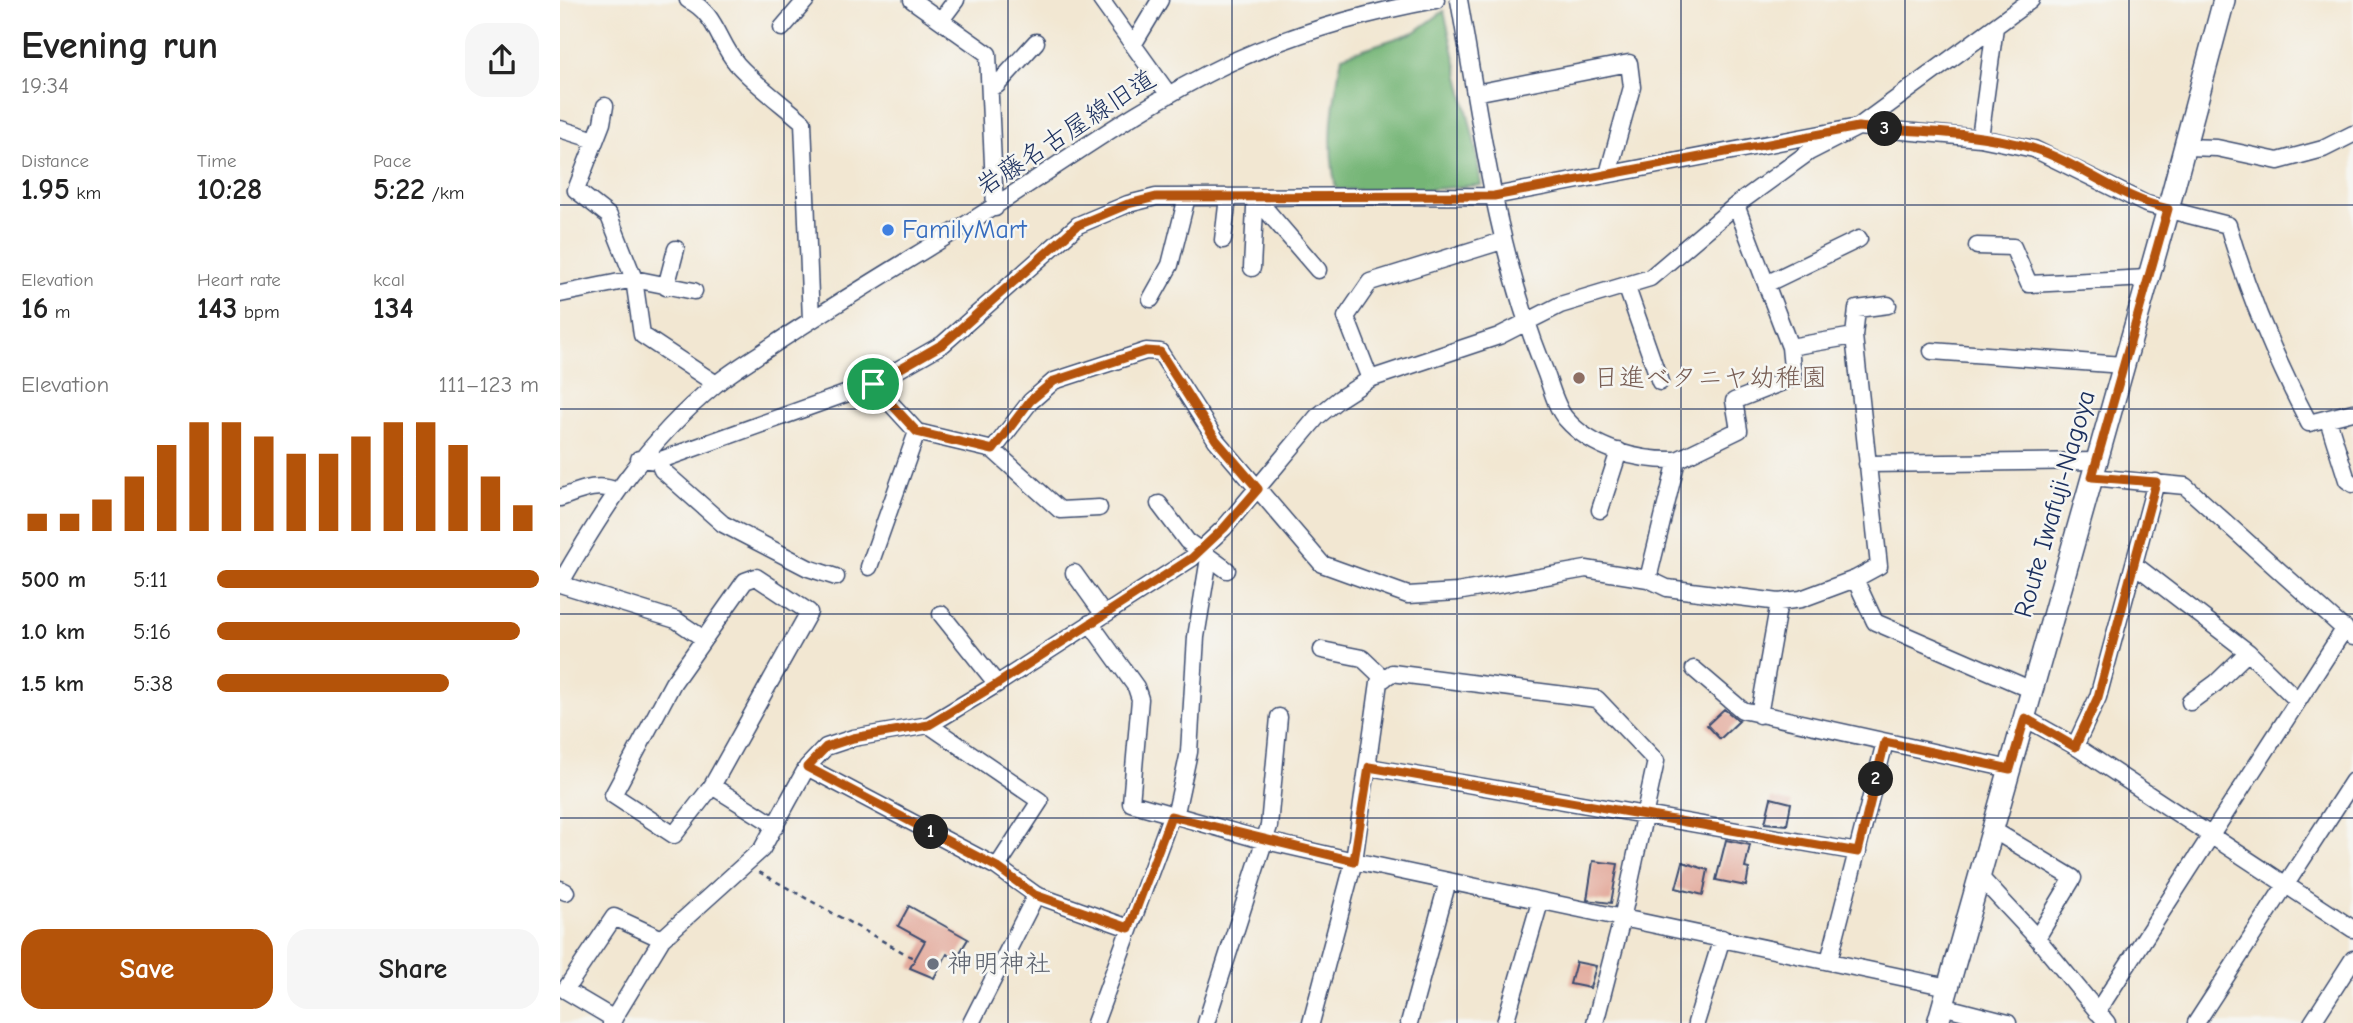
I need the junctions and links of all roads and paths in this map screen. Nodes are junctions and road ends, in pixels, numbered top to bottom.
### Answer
1 (688, 0) edge
2 (806, 0) edge
3 (912, 0) edge
4 (956, 0) edge
5 (1101, 0) edge
6 (1160, 0) edge
7 (1436, 0) edge
8 (1459, 0) edge
9 (2031, 0) edge
10 (2224, 0) edge
11 (941, 20) junction
12 (1995, 27) junction
13 (782, 28) dead end
14 (1036, 42) dead end
15 (1133, 45) junction
16 (990, 88) junction
17 (1475, 93) junction
18 (1169, 95) junction
19 (605, 106) dead end
20 (1858, 127) junction
21 (560, 129) edge
22 (2353, 134) edge
23 (1980, 138) junction
24 (595, 140) junction
25 (2185, 147) junction
26 (1608, 174) junction
27 (1494, 196) junction
28 (1187, 197) junction
29 (1228, 197) junction
30 (1256, 199) junction
31 (1736, 205) junction
32 (995, 208) junction
33 (2168, 209) junction
34 (1859, 239) dead end
35 (1223, 240) dead end
36 (1502, 241) junction
37 (1977, 246) dead end
38 (676, 249) dead end
39 (1252, 268) dead end
40 (1318, 270) dead end
41 (2148, 278) junction
42 (635, 279) junction
43 (1766, 284) junction
44 (1626, 285) junction
45 (666, 287) junction
46 (694, 291) dead end
47 (560, 294) edge
48 (1151, 299) dead end
49 (1888, 305) dead end
50 (811, 320) junction
51 (1526, 323) junction
52 (1854, 336) junction
53 (1790, 347) junction
54 (1931, 351) dead end
55 (2123, 365) junction
56 (1370, 379) junction
57 (1660, 382) dead end
58 (716, 384) junction
59 (873, 384) junction
60 (2353, 412) edge
61 (2328, 420) junction
62 (917, 432) junction
63 (993, 450) junction
64 (1619, 451) junction
65 (639, 459) junction
66 (1677, 460) junction
67 (658, 461) junction
68 (1867, 464) junction
69 (2094, 469) junction
70 (2156, 482) junction
71 (2353, 484) edge
72 (1258, 489) junction
73 (617, 491) junction
74 (560, 498) edge
75 (1099, 508) dead end
76 (1600, 510) dead end
77 (1204, 554) junction
78 (1185, 562) junction
79 (2135, 565) junction
80 (869, 567) dead end
81 (1227, 570) dead end
82 (1074, 573) dead end
83 (836, 577) dead end
84 (1648, 579) junction
85 (1856, 579) junction
86 (560, 584) edge
87 (1779, 602) junction
88 (941, 614) dead end
89 (1097, 619) junction
90 (2349, 633) edge
91 (704, 639) junction
92 (1322, 650) dead end
93 (2248, 652) junction
94 (1694, 669) dead end
95 (1384, 679) junction
96 (997, 684) junction
97 (2032, 690) junction
98 (2297, 700) junction
99 (2190, 702) dead end
100 (1759, 715) junction
101 (1279, 717) dead end
102 (2025, 718) junction
103 (929, 725) junction
104 (1885, 742) junction
105 (2075, 747) junction
106 (807, 767) junction
107 (1369, 767) junction
108 (2010, 769) junction
109 (2353, 781) edge
110 (712, 786) junction
111 (1644, 814) junction
112 (1173, 816) junction
113 (776, 827) junction
114 (1993, 830) junction
115 (2210, 837) junction
116 (1262, 840) junction
117 (1858, 852) junction
118 (1354, 861) junction
119 (746, 864) junction
120 (997, 867) junction
121 (1979, 876) junction
122 (1448, 881) junction
123 (2284, 886) junction
124 (1035, 895) junction
125 (1539, 902) junction
126 (1622, 919) junction
127 (1129, 928) junction
128 (2353, 929) edge
129 (1722, 938) junction
130 (2037, 938) junction
131 (662, 939) junction
132 (2353, 958) edge
133 (915, 959) dead end
134 (1829, 961) junction
135 (1943, 1005) edge
136 (2102, 1018) edge
137 (612, 1021) edge
138 (971, 1023) edge
139 (1095, 1023) edge
140 (1206, 1023) edge
141 (1311, 1023) edge
142 (1409, 1023) edge
143 (1505, 1023) edge
144 (1595, 1023) edge
145 (1696, 1023) edge
146 (2008, 1023) edge
147 (2196, 1023) edge
148 (2312, 1023) edge

1 - 50 street
2 - 13 street
3 - 11 street
4 - 11 street
5 - 15 street
6 - 15 street
7 - 18 street, 岩藤名古屋線旧道
8 - 17 street
9 - 12 street
10 - 25 main road, Route Iwafuji-Nagoya
11 - 16 street
12 - 20 street
12 - 23 street
14 - 16 street
15 - 18 street
16 - 32 street
17 - 26 street
17 - 27 street
18 - 32 street, 岩藤名古屋線旧道
19 - 24 street
20 - 23 street
20 - 26 street
20 - 31 street
21 - 24 street
22 - 25 street
23 - 33 street
24 - 42 street
25 - 33 main road, Route Iwafuji-Nagoya
26 - 27 street
27 - 30 street
27 - 36 street
28 - 29 street
28 - 48 street
28 - 59 street
29 - 30 street
29 - 35 street
30 - 39 street
30 - 40 street
31 - 43 street
31 - 44 street
32 - 50 street, 岩藤名古屋線旧道
33 - 41 main road, Route Iwafuji-Nagoya
33 - 61 street
34 - 43 street
36 - 51 street
36 - 56 street
37 - 41 street
38 - 45 street
41 - 55 main road, Route Iwafuji-Nagoya
42 - 45 street
42 - 47 street
42 - 58 street
43 - 53 street
44 - 51 street
44 - 57 street
45 - 46 street
49 - 52 street
50 - 58 street, 岩藤名古屋線旧道
51 - 56 street
51 - 64 street
52 - 53 street
52 - 68 street
53 - 66 street
54 - 55 street
55 - 69 main road, Route Iwafuji-Nagoya
56 - 72 street
58 - 65 street, 岩藤名古屋線旧道
59 - 62 street
59 - 67 street
60 - 61 street
61 - 71 street
62 - 63 street
62 - 80 street
63 - 72 street
63 - 75 street
64 - 66 street
64 - 76 street
65 - 67 street
65 - 73 street, 岩藤名古屋線旧道
66 - 84 street
67 - 83 street
68 - 69 street
68 - 85 street
69 - 70 street
69 - 97 main road, Route Iwafuji-Nagoya
70 - 79 street
70 - 90 street
72 - 77 street
72 - 84 street
73 - 74 street
73 - 86 street, 岩藤名古屋線旧道
77 - 78 street
77 - 78 street
77 - 81 street
77 - 112 street
78 - 89 street
79 - 93 street
79 - 105 street
82 - 89 street
84 - 87 street
85 - 87 street
85 - 97 street
86 - 91 street
87 - 100 street
88 - 96 street
89 - 96 street
89 - 112 street
90 - 98 street
91 - 110 street
91 - 110 street
92 - 95 street
93 - 98 street
93 - 99 street
94 - 100 street
95 - 107 street
95 - 111 street
96 - 103 street
97 - 102 main road, Route Iwafuji-Nagoya
98 - 115 street
100 - 104 street
101 - 116 street
102 - 105 street
102 - 108 main road, Route Iwafuji-Nagoya
103 - 106 street
103 - 120 street
104 - 108 street
104 - 117 street
105 - 115 street
106 - 113 street
106 - 120 street
107 - 111 street
107 - 118 street
108 - 114 main road, Route Iwafuji-Nagoya
109 - 123 street
110 - 113 street
111 - 117 street
111 - 126 street
112 - 116 street
112 - 127 street
113 - 119 street
114 - 121 main road, Route Iwafuji-Nagoya
114 - 130 street
115 - 123 street
115 - 136 street
116 - 118 street
116 - 140 street
117 - 134 street
118 - 122 street
118 - 141 street
119 - 131 street
119 - 133 path
120 - 124 street
121 - 130 street
121 - 135 main road, Route Iwafuji-Nagoya
122 - 125 street
122 - 142 street
123 - 128 street
123 - 147 street
124 - 127 street
124 - 138 street
125 - 126 street
125 - 143 street
126 - 129 street
126 - 144 street
127 - 139 street
129 - 134 street
129 - 145 street
130 - 136 street
131 - 137 street
131 - 137 street
132 - 148 street
134 - 135 street
135 - 146 street

